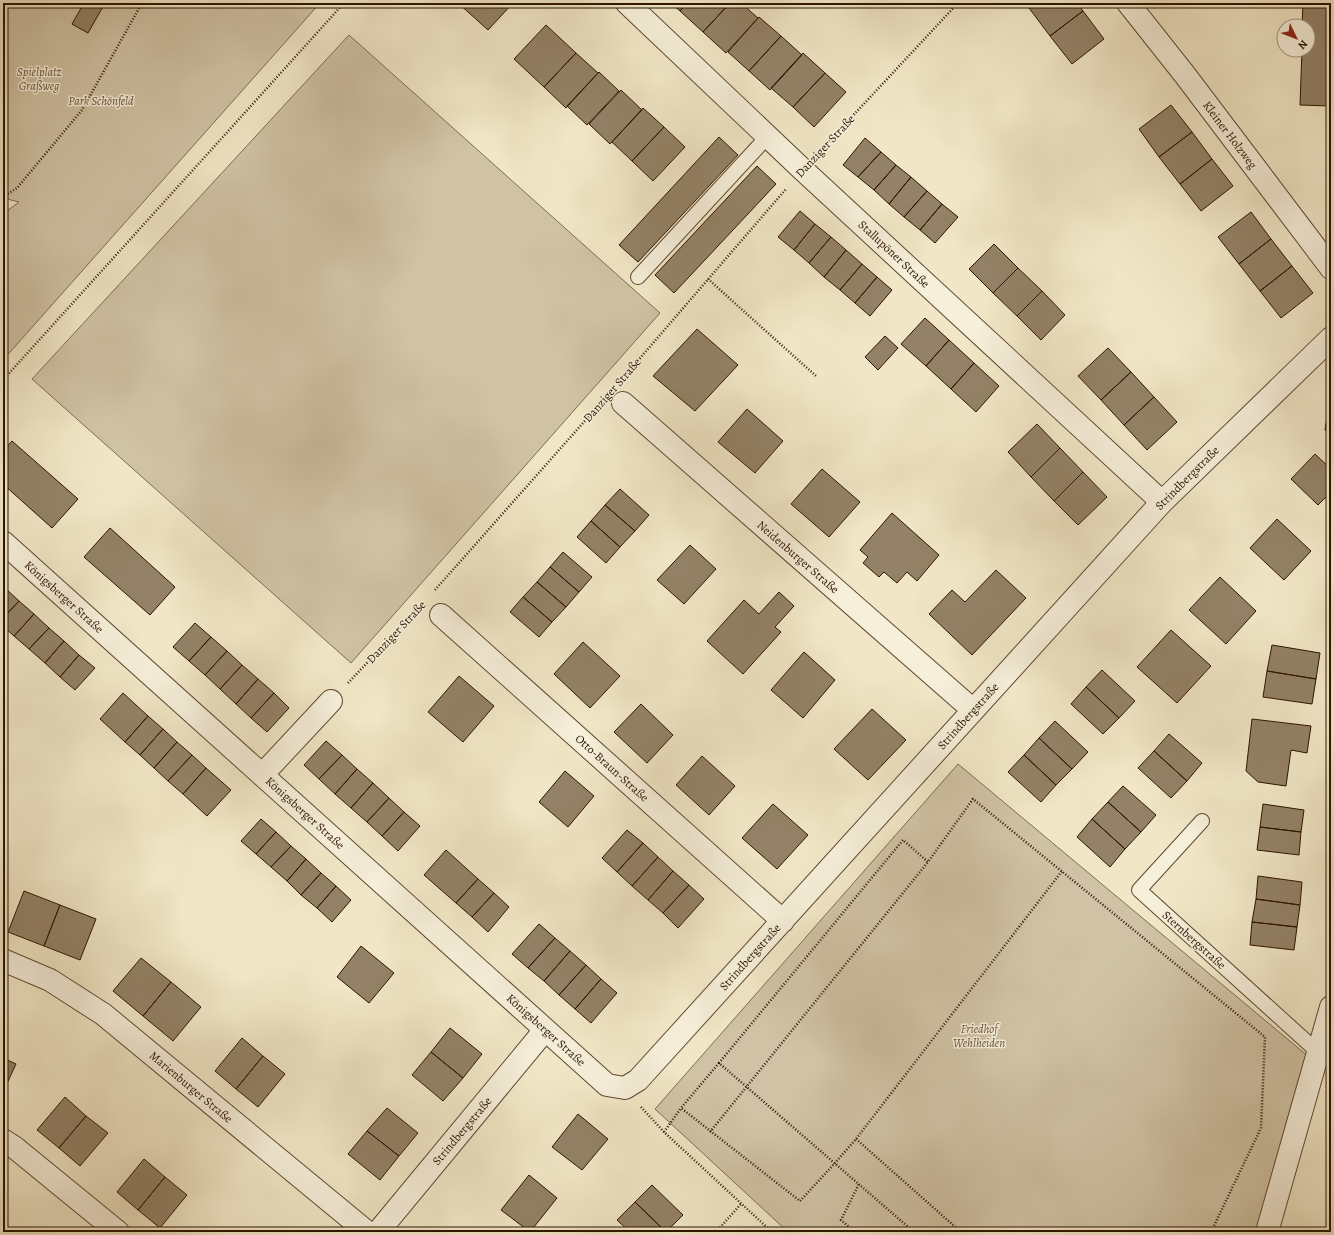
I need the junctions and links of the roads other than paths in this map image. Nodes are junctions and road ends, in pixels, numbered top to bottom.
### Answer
1 (627, 3) edge
2 (1128, 3) edge
3 (768, 136) junction
4 (1331, 268) edge
5 (638, 277) dead end
6 (1331, 338) edge
7 (623, 403) dead end
8 (1162, 502) junction
9 (3, 542) edge
10 (441, 615) dead end
11 (331, 701) road end
12 (974, 710) junction
13 (262, 775) junction
14 (1202, 821) dead end
15 (783, 921) junction
16 (3, 960) edge
17 (1331, 1007) edge
18 (545, 1030) junction
19 (1318, 1052) junction
20 (616, 1087) joint
21 (3, 1140) edge
22 (118, 1232) edge
23 (367, 1232) edge
24 (378, 1232) edge
25 (1267, 1232) edge

1 - 3 street, Stallupöner Straße
2 - 4 street, Kleiner Holzweg
3 - 5 lane
3 - 8 street, Stallupöner Straße
6 - 8 street, Strindbergstraße
7 - 12 street, Neidenburger Straße
8 - 12 street, Strindbergstraße
9 - 13 street, Königsberger Straße
10 - 15 street, Otto-Braun-Straße
11 - 13 street
12 - 15 street, Strindbergstraße
13 - 18 street, Königsberger Straße
14 - 19 lane, Sternbergstraße
15 - 20 street, Strindbergstraße
16 - 23 street, Marienburger Straße
17 - 19 street
18 - 20 street, Königsberger Straße
18 - 24 street, Strindbergstraße
19 - 25 street
21 - 22 street

